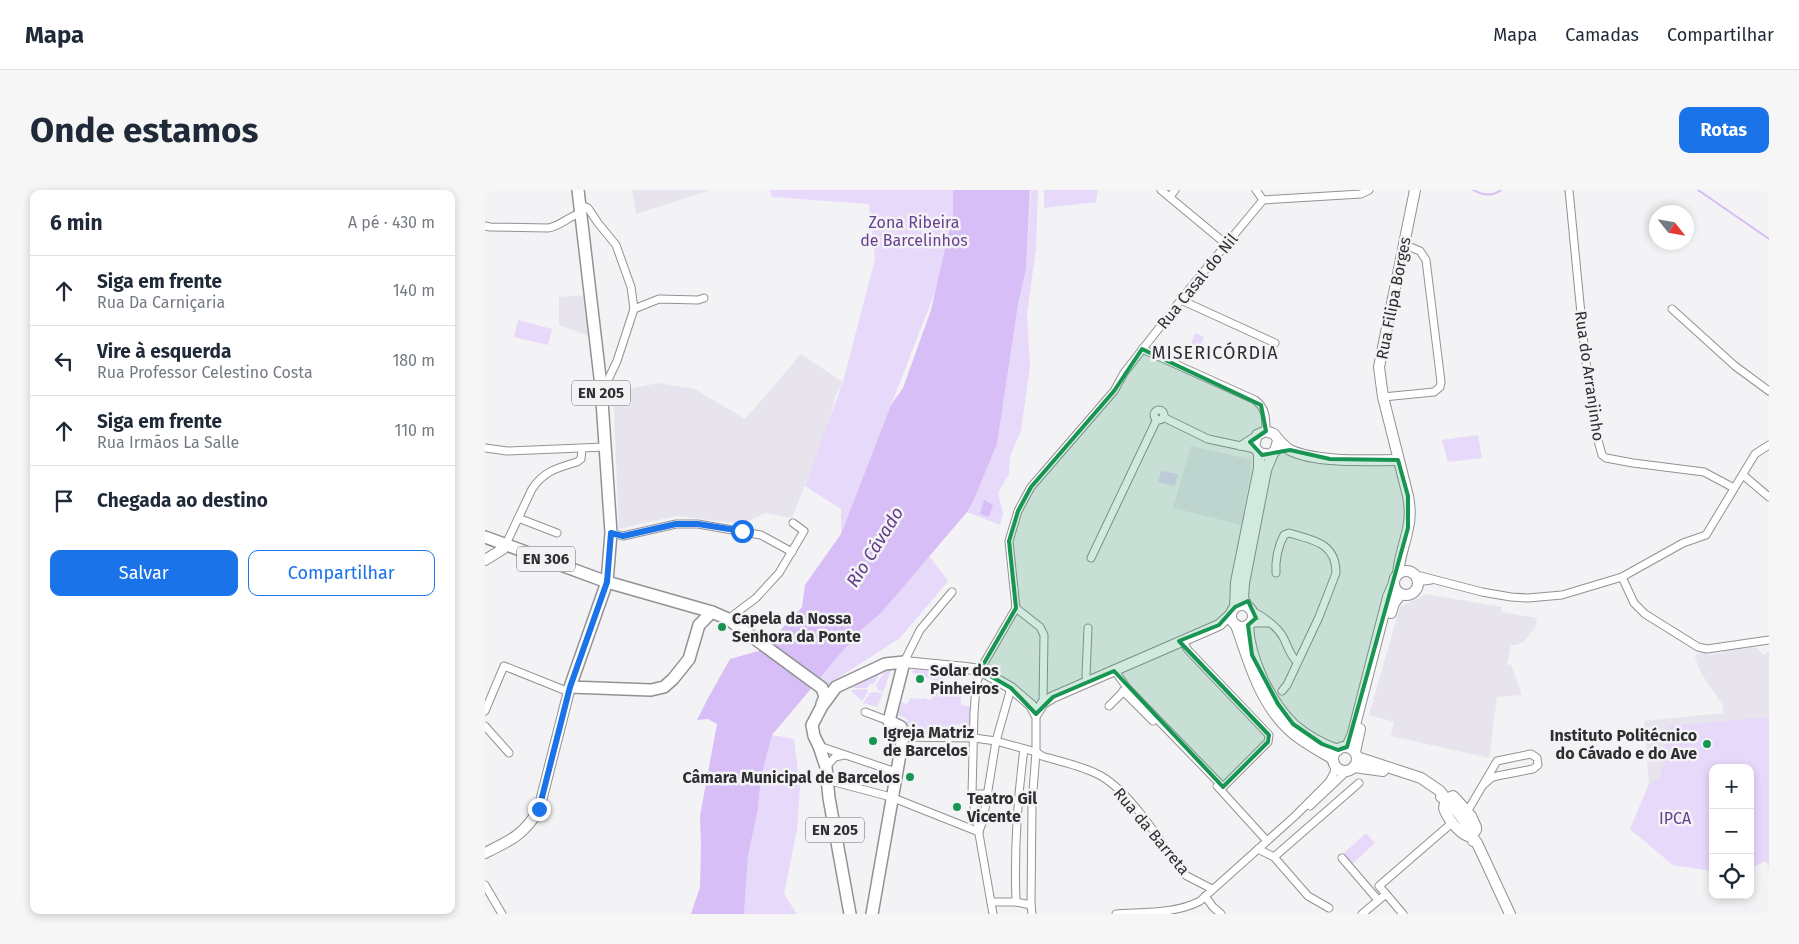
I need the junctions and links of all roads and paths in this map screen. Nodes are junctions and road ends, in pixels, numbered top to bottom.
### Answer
1 (578, 190) edge
2 (1161, 190) edge
3 (1175, 190) edge
4 (1257, 190) edge
5 (1369, 190) edge
6 (1415, 190) edge
7 (1569, 190) edge
8 (1169, 197) junction
9 (1263, 200) junction
10 (580, 209) junction
11 (485, 226) edge
12 (1226, 244) junction
13 (1403, 244) junction
14 (704, 298) dead end
15 (1181, 300) junction
16 (634, 309) junction
17 (1672, 309) dead end
18 (1275, 343) dead end
19 (1142, 349) junction
20 (601, 386) junction
21 (1769, 391) edge
22 (1383, 397) junction
23 (1262, 433) junction
24 (1769, 445) edge
25 (1240, 446) junction
26 (485, 448) edge
27 (605, 448) junction
28 (1275, 448) junction
29 (581, 449) junction
30 (1257, 451) junction
31 (1399, 460) junction
32 (1743, 475) junction
33 (1734, 488) junction
34 (1769, 497) edge
35 (517, 518) junction
36 (793, 523) dead end
37 (557, 533) dead end
38 (611, 533) junction
39 (485, 537) edge
40 (506, 544) junction
41 (792, 552) junction
42 (1401, 552) junction
43 (1091, 558) dead end
44 (485, 560) edge
45 (1276, 574) dead end
46 (1414, 576) junction
47 (1622, 577) junction
48 (1396, 578) junction
49 (607, 582) junction
50 (951, 592) dead end
51 (1401, 594) junction
52 (1016, 608) junction
53 (1249, 608) junction
54 (711, 612) junction
55 (729, 618) junction
56 (1234, 618) junction
57 (1268, 623) junction
58 (1249, 624) junction
59 (1088, 628) dead end
60 (1182, 640) junction
61 (1769, 640) edge
62 (904, 662) junction
63 (1297, 662) junction
64 (980, 670) junction
65 (1115, 671) junction
66 (1087, 683) junction
67 (836, 687) junction
68 (821, 688) junction
69 (1011, 688) junction
70 (570, 690) junction
71 (1125, 690) junction
72 (1282, 691) dead end
73 (1043, 703) junction
74 (822, 706) junction
75 (1109, 706) dead end
76 (485, 711) edge
77 (865, 712) dead end
78 (1036, 714) junction
79 (889, 721) junction
80 (485, 726) edge
81 (903, 737) junction
82 (974, 738) junction
83 (996, 741) junction
84 (819, 746) junction
85 (1024, 749) junction
86 (1036, 752) junction
87 (509, 753) dead end
88 (844, 754) junction
89 (1346, 758) junction
90 (826, 767) junction
91 (896, 772) junction
92 (827, 780) junction
93 (1359, 783) dead end
94 (1483, 785) junction
95 (972, 794) junction
96 (988, 794) junction
97 (891, 797) junction
98 (1446, 799) junction
99 (1467, 812) junction
100 (1295, 816) junction
101 (1453, 822) junction
102 (979, 832) junction
103 (1471, 835) junction
104 (1267, 841) junction
105 (1257, 849) junction
106 (485, 853) edge
107 (1274, 857) junction
108 (1342, 858) dead end
109 (485, 885) edge
110 (1212, 889) junction
111 (1386, 894) junction
112 (1205, 896) junction
113 (1378, 900) junction
114 (991, 902) junction
115 (1016, 902) junction
116 (1031, 905) junction
117 (1329, 908) dead end
118 (502, 914) edge
119 (850, 914) edge
120 (872, 914) edge
121 (993, 914) edge
122 (1032, 914) edge
123 (1116, 914) edge
124 (1221, 914) edge
125 (1362, 914) edge
126 (1403, 914) edge
127 (1502, 914) edge
128 (1509, 914) edge

1 - 10 main road, EN 205
2 - 8 street
3 - 8 street
4 - 9 street
5 - 9 street
6 - 13 main road, Rua Filipa Borges
7 - 33 street, Rua do Arranjinho
8 - 12 street
9 - 12 street, Rua Casal do Nil
10 - 11 street
10 - 16 street
10 - 20 main road, EN 205
12 - 15 street, Rua Casal do Nil
13 - 22 main road, Rua Filipa Borges
13 - 22 street
14 - 16 street
15 - 18 street
15 - 19 street, Rua Casal do Nil
16 - 20 street
17 - 21 street
19 - 23 street
19 - 52 street, Rua Casal do Nil
20 - 27 main road, EN 205
22 - 31 main road, Rua Filipa Borges
23 - 25 street
23 - 28 main road
23 - 30 main road
24 - 32 street
25 - 30 street
25 - 43 street
26 - 29 street
27 - 29 street
27 - 38 main road, EN 205
28 - 30 main road
28 - 31 main road
28 - 53 main road
29 - 35 street
30 - 56 main road
31 - 42 main road, Rua Filipa Borges
32 - 33 street
32 - 34 street
33 - 47 street
35 - 37 street
35 - 40 street
36 - 41 street
38 - 41 street
38 - 49 main road, EN 205
39 - 40 main road, EN 306
40 - 44 main road
40 - 49 main road, EN 306
41 - 55 street
42 - 46 main road
42 - 48 main road, Rua Filipa Borges
45 - 63 street
46 - 47 street
46 - 48 main road
46 - 51 main road
47 - 61 street
48 - 51 main road
48 - 89 main road, Rua Filipa Borges
49 - 54 main road
49 - 70 main road, EN 205
50 - 62 street
51 - 89 main road, Rua Filipa Borges
52 - 64 street
52 - 73 street
53 - 56 main road
53 - 57 street
53 - 58 main road
54 - 55 main road
54 - 70 main road
55 - 68 main road
56 - 58 main road
56 - 60 main road
56 - 89 main road
57 - 58 street
57 - 63 street
58 - 89 main road
59 - 66 street
60 - 65 main road
60 - 71 street
62 - 64 main road
62 - 67 main road, EN 205
62 - 79 main road
63 - 72 street
64 - 69 main road
64 - 82 street
65 - 66 main road
65 - 71 street
66 - 73 main road
67 - 68 main road, EN 205
67 - 74 main road, EN 205
68 - 74 main road, EN 205
69 - 78 main road
69 - 83 street
70 - 76 street
70 - 106 main road
71 - 75 street
71 - 104 street
73 - 78 main road
74 - 84 main road, EN 205
77 - 79 street
78 - 86 street
79 - 81 main road
80 - 87 street
81 - 82 street, Rua da Barreta
81 - 91 main road, EN 205
82 - 83 street, Rua da Barreta
82 - 95 street
83 - 85 street, Rua da Barreta
83 - 96 street
84 - 88 street
84 - 90 main road, EN 205
85 - 86 street, Rua da Barreta
85 - 115 street
86 - 110 street, Rua da Barreta
86 - 116 street
88 - 90 street
88 - 91 street
89 - 98 main road
89 - 100 street, Rua Filipa Borges
89 - 100 street, Rua Filipa Borges
90 - 92 main road, EN 205
91 - 97 main road, EN 205
92 - 97 street
92 - 119 main road, EN 205
93 - 107 street
94 - 94 street
94 - 99 street
95 - 96 street
95 - 102 street
96 - 102 street
97 - 102 street
97 - 120 main road, EN 205
98 - 99 main road
98 - 101 main road
98 - 103 main road
99 - 103 main road
100 - 104 street, Rua Filipa Borges
101 - 103 main road
101 - 111 street
102 - 114 street
103 - 127 main road
103 - 128 main road
104 - 105 street, Rua Filipa Borges
105 - 107 street
105 - 110 street, Rua Filipa Borges
107 - 117 street
108 - 113 street
109 - 118 street
110 - 112 street, Rua Filipa Borges
111 - 113 street
111 - 126 street
112 - 123 street, Rua Filipa Borges
112 - 124 street
113 - 125 street
114 - 115 street
114 - 121 street
115 - 116 street
116 - 122 street

